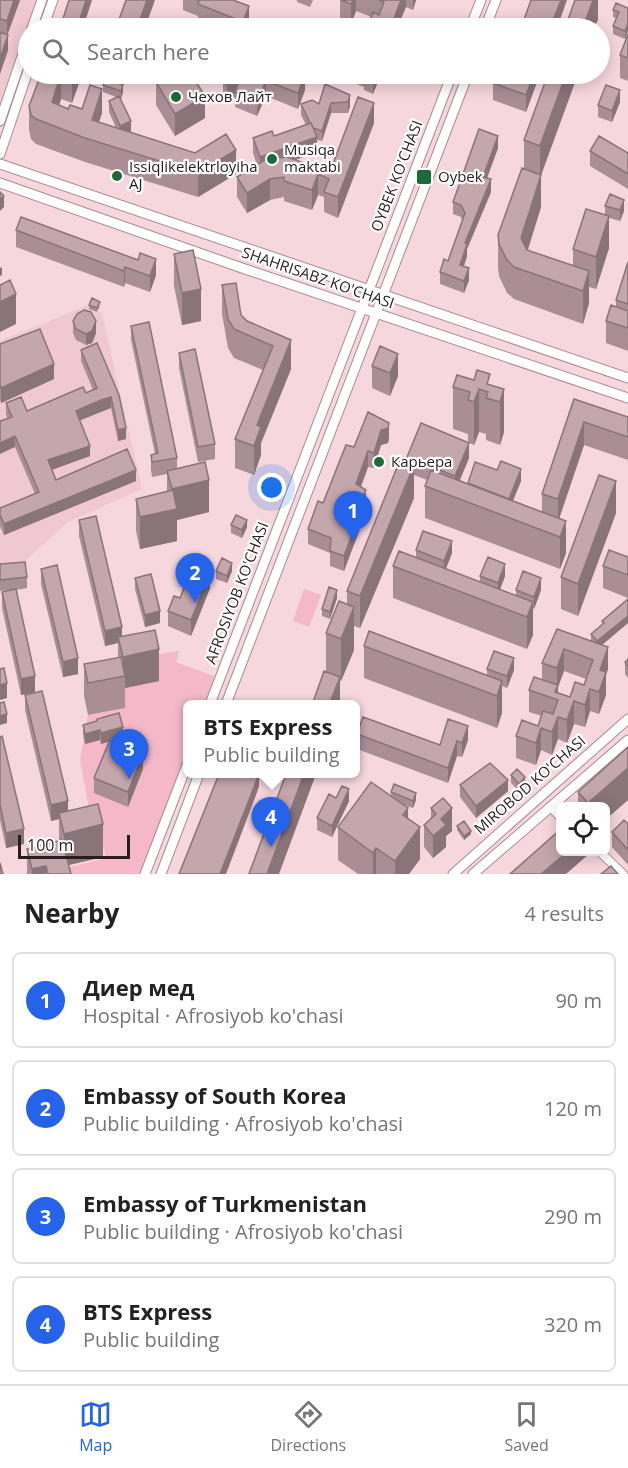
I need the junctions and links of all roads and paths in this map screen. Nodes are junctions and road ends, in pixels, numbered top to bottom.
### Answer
1 (42, 0) edge
2 (52, 0) edge
3 (481, 0) edge
4 (496, 0) edge
5 (36, 18) edge
6 (46, 18) edge
7 (474, 18) edge
8 (489, 18) edge
9 (18, 69) edge
10 (24, 84) edge
11 (448, 84) edge
12 (464, 84) edge
13 (0, 122) edge
14 (0, 154) edge
15 (0, 164) edge
16 (0, 183) edge
17 (369, 290) junction
18 (383, 294) junction
19 (362, 309) junction
20 (376, 314) junction
21 (628, 378) edge
22 (628, 398) edge
23 (212, 700) edge
24 (228, 700) edge
25 (628, 719) edge
26 (628, 740) edge
27 (183, 775) edge
28 (197, 778) edge
29 (551, 807) junction
30 (556, 812) edge
31 (604, 856) edge
32 (145, 874) edge
33 (161, 874) edge
34 (453, 874) edge
35 (473, 874) edge
36 (623, 874) edge

1 - 5 main road
2 - 6 main road
3 - 7 main road
4 - 8 main road
9 - 13 main road
10 - 14 main road
11 - 17 main road, OYBEK KO'CHASI
12 - 18 main road, OYBEK KO'CHASI
15 - 17 main road, SHAHRISABZ KO'CHASI
16 - 19 main road, SHAHRISABZ KO'CHASI
17 - 18 main road, SHAHRISABZ KO'CHASI
17 - 19 main road, AFROSIYOB KO'CHASI
18 - 20 main road, AFROSIYOB KO'CHASI
18 - 21 main road, SHAHRISABZ KO'CHASI
19 - 20 main road, SHAHRISABZ KO'CHASI
19 - 23 main road, AFROSIYOB KO'CHASI
20 - 22 main road, SHAHRISABZ KO'CHASI
20 - 24 main road, AFROSIYOB KO'CHASI
25 - 34 main road, MIROBOD KO'CHASI
26 - 29 main road, MIROBOD KO'CHASI
27 - 32 main road
28 - 33 main road
29 - 30 street
29 - 35 main road, MIROBOD KO'CHASI
31 - 36 street

